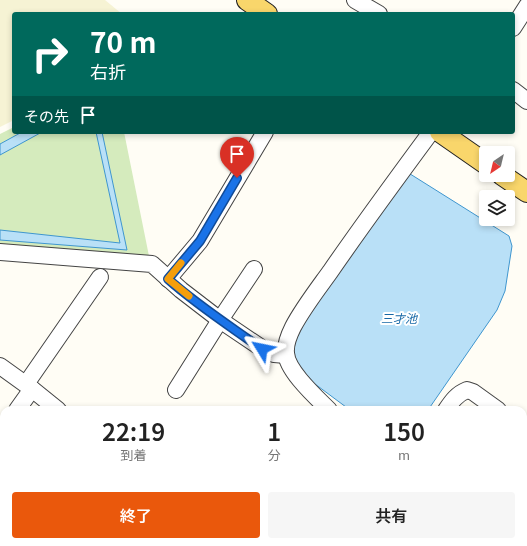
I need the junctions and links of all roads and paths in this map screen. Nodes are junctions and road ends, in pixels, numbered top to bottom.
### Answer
1 (247, 0) edge
2 (355, 0) edge
3 (527, 6) edge
4 (264, 12) edge
5 (376, 12) edge
6 (515, 25) edge
7 (515, 92) edge
8 (527, 101) edge
9 (264, 134) edge
10 (430, 134) edge
11 (443, 134) edge
12 (479, 159) edge
13 (512, 182) edge
14 (527, 192) edge
15 (0, 252) edge
16 (254, 269) dead end
17 (100, 277) dead end
18 (168, 279) junction
19 (220, 320) junction
20 (286, 355) junction
21 (0, 366) edge
22 (29, 386) junction
23 (176, 390) dead end
24 (19, 406) edge
25 (52, 406) edge
26 (325, 406) edge
27 (449, 406) edge
28 (492, 406) edge

1 - 4 main road
2 - 5 street
3 - 6 street
7 - 8 street
9 - 18 street
10 - 20 street
11 - 12 main road
13 - 14 main road
15 - 18 street
16 - 19 street
17 - 22 street
18 - 19 street
19 - 20 street
19 - 23 street
20 - 26 street
21 - 22 street
22 - 24 street
22 - 25 street
27 - 28 street

